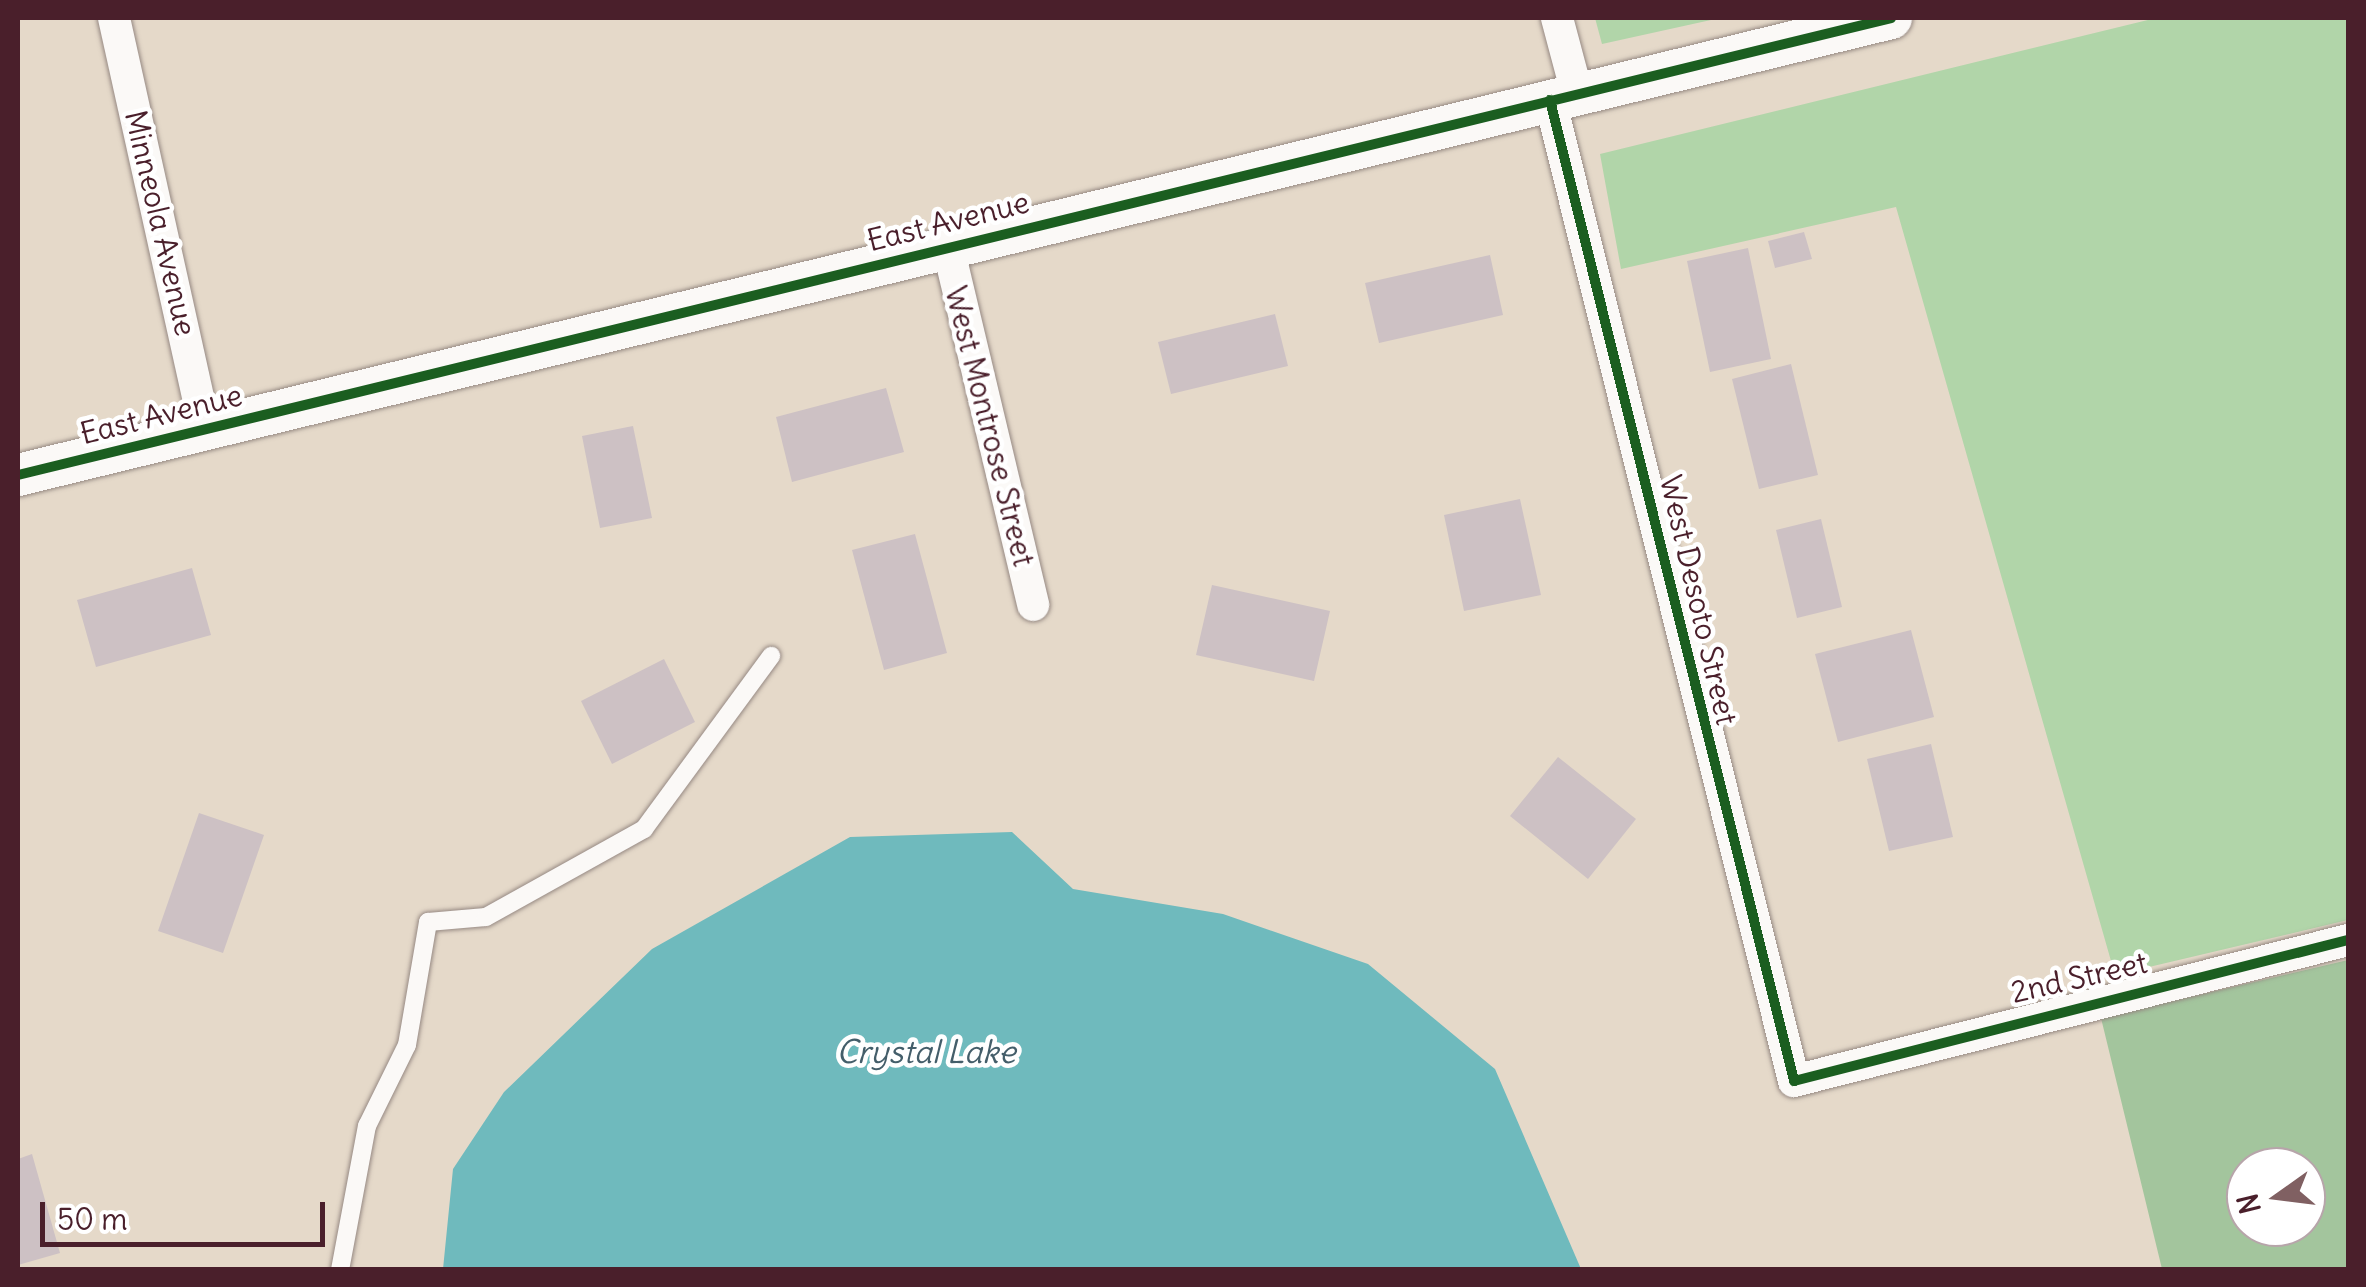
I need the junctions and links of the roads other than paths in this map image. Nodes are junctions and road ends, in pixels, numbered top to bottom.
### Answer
1 (114, 18) edge
2 (1556, 18) edge
3 (1879, 19) edge
4 (1564, 96) junction
5 (948, 247) junction
6 (205, 428) junction
7 (18, 474) edge
8 (1034, 604) dead end
9 (771, 656) dead end
10 (2348, 940) edge
11 (1824, 1073) joint
12 (340, 1270) edge

1 - 6 street, Minneola Avenue
2 - 4 street
3 - 4 street, East Avenue
4 - 5 street, East Avenue
4 - 11 street, West Desoto Street
5 - 6 street, East Avenue
5 - 8 street, West Montrose Street
6 - 7 street, East Avenue
9 - 12 lane
10 - 11 street, 2nd Street

